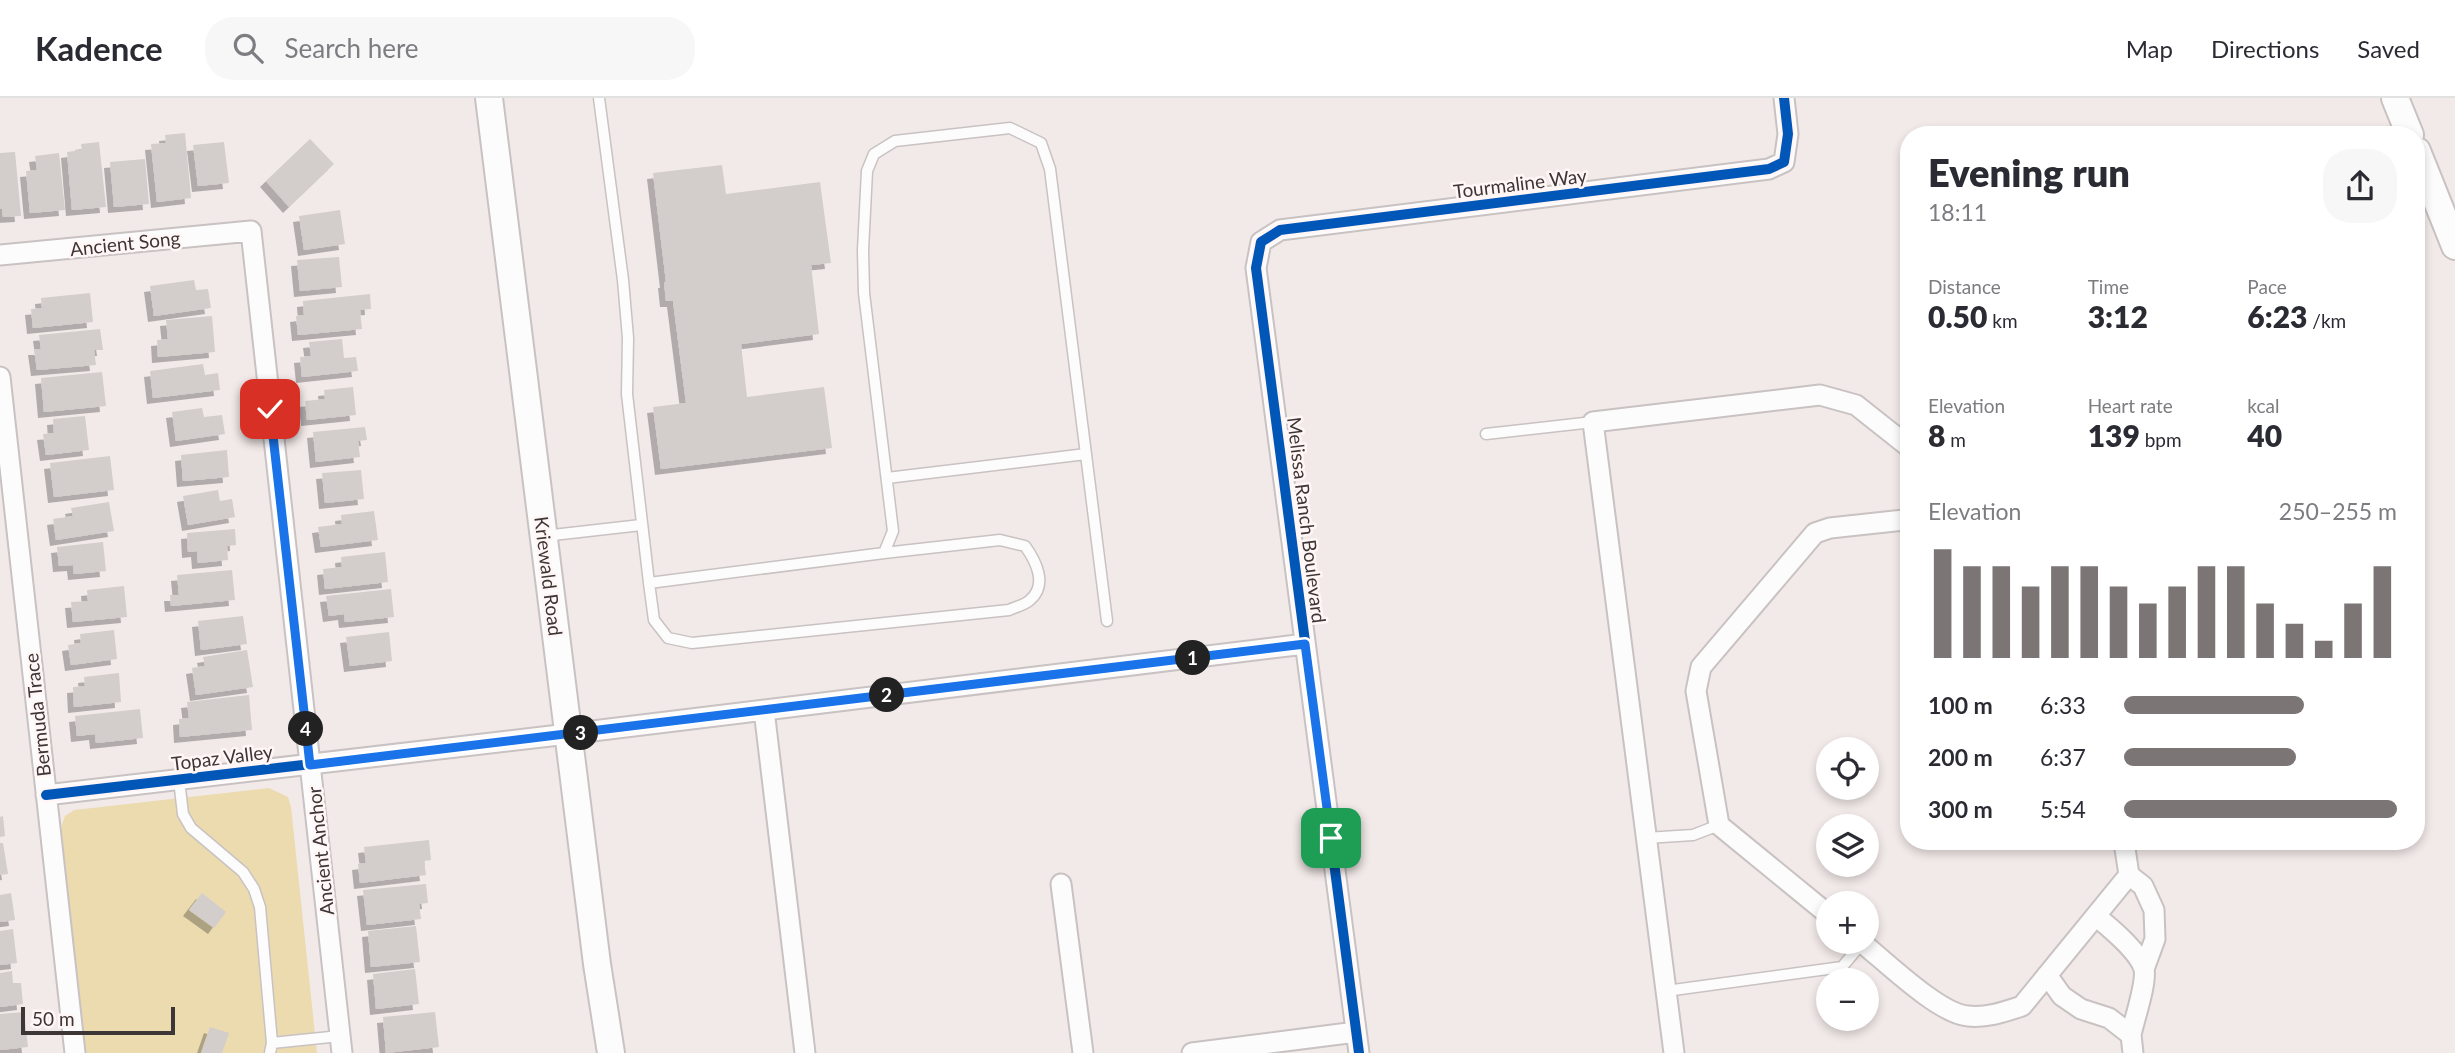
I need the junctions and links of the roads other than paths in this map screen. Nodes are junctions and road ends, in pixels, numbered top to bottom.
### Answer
1 (489, 98) edge
2 (599, 98) edge
3 (1784, 98) edge
4 (2395, 98) edge
5 (2406, 126) edge
6 (2425, 171) edge
7 (251, 231) joint
8 (1261, 242) joint
9 (2455, 246) edge
10 (0, 255) edge
11 (0, 377) edge
12 (1593, 422) junction
13 (1486, 434) dead end
14 (1900, 440) edge
15 (1086, 454) junction
16 (887, 478) junction
17 (1900, 520) edge
18 (641, 525) junction
19 (544, 536) junction
20 (884, 553) junction
21 (649, 583) junction
22 (1107, 621) dead end
23 (1305, 644) junction
24 (764, 710) junction
25 (568, 734) junction
26 (310, 765) junction
27 (179, 780) junction
28 (46, 795) junction
29 (1719, 825) junction
30 (1646, 838) junction
31 (2125, 850) edge
32 (2129, 875) junction
33 (1061, 884) dead end
34 (1816, 904) edge
35 (2096, 916) junction
36 (1852, 954) edge
37 (1876, 954) edge
38 (2144, 970) junction
39 (2047, 975) junction
40 (1666, 991) junction
41 (1356, 1032) junction
42 (341, 1044) edge
43 (2132, 1044) edge
44 (271, 1048) edge
45 (75, 1053) edge
46 (611, 1053) edge
47 (805, 1053) edge
48 (1083, 1053) edge
49 (1192, 1053) edge
50 (1359, 1053) edge
51 (1674, 1053) edge

1 - 19 street, Kriewald Road
2 - 18 lane
3 - 8 street, Tourmaline Way
4 - 5 street
6 - 9 street
7 - 10 street, Ancient Song
7 - 26 street, Ancient Anchor
8 - 23 street, Melissa Ranch Boulevard
11 - 28 street, Bermuda Trace
12 - 13 lane
12 - 14 street
12 - 30 street
15 - 16 lane
15 - 16 lane
15 - 22 lane
16 - 20 lane
17 - 29 street
18 - 19 lane
18 - 21 lane
19 - 25 street, Kriewald Road
20 - 21 lane
20 - 21 lane
23 - 24 street, Topaz Valley
23 - 41 street, Melissa Ranch Boulevard
24 - 25 street, Topaz Valley
24 - 47 street
25 - 26 street, Topaz Valley
25 - 46 street, Kriewald Road
26 - 27 street, Topaz Valley
26 - 42 street, Ancient Anchor
27 - 28 street, Topaz Valley
27 - 44 lane
28 - 45 street, Bermuda Trace
29 - 30 lane
29 - 34 street
30 - 40 street
31 - 32 street
32 - 35 street
32 - 38 street
33 - 48 street
35 - 38 street
35 - 39 street
36 - 40 lane
37 - 39 street
38 - 43 street
39 - 43 street
40 - 51 street
41 - 49 street
41 - 50 street, Melissa Ranch Boulevard
42 - 44 lane

